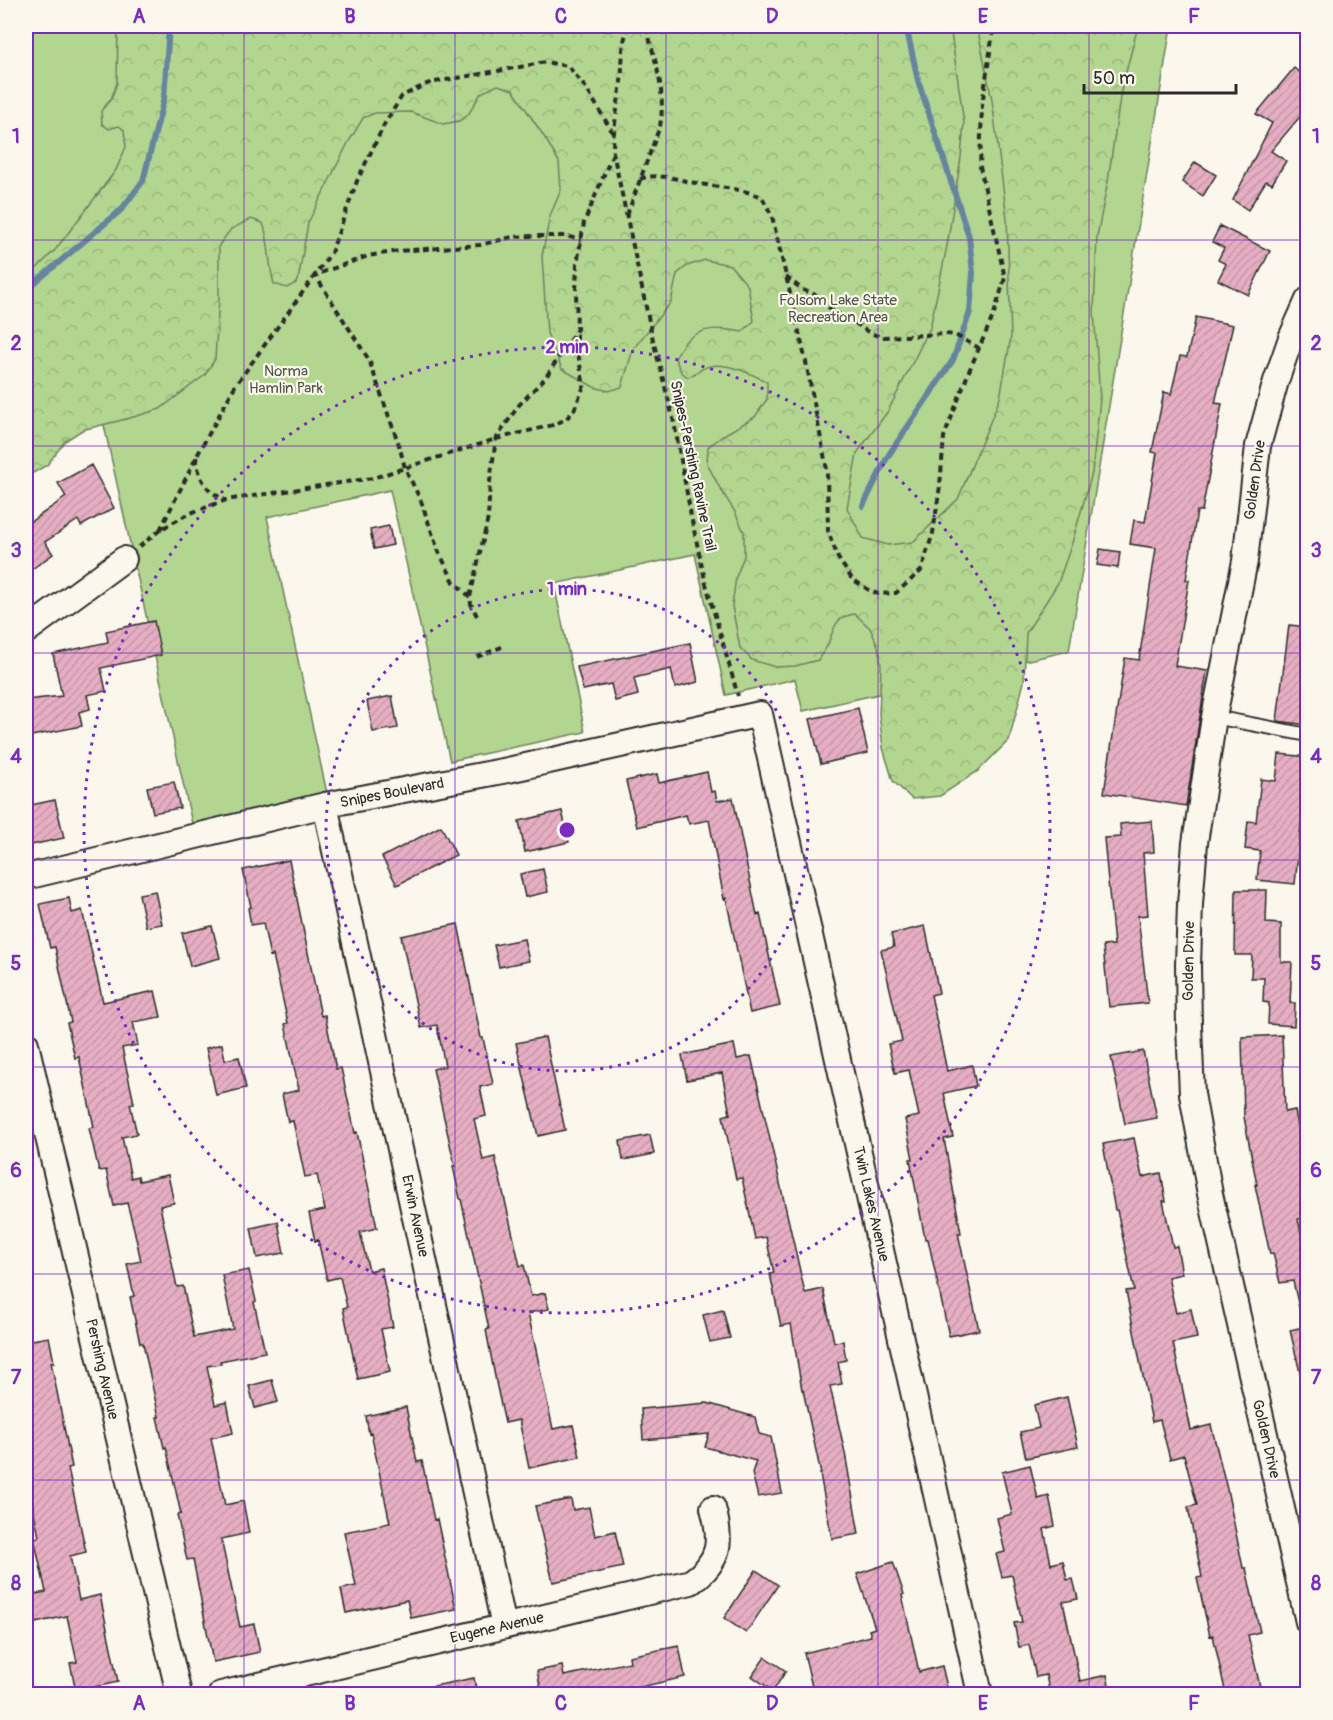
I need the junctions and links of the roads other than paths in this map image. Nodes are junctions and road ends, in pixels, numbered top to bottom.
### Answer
1 (1308, 300) edge
2 (124, 559) road end
3 (26, 631) edge
4 (752, 715) joint
5 (1214, 717) junction
6 (1308, 735) edge
7 (325, 805) junction
8 (26, 877) edge
9 (26, 1044) edge
10 (712, 1508) dead end
11 (1308, 1622) edge
12 (504, 1626) junction
13 (179, 1695) edge
14 (221, 1695) edge
15 (980, 1695) edge

1 - 5 street, Golden Drive
2 - 3 street
4 - 7 street, Snipes Boulevard
4 - 15 street, Twin Lakes Avenue
5 - 6 lane
5 - 11 street, Golden Drive
7 - 8 street, Snipes Boulevard
7 - 12 street, Erwin Avenue
9 - 13 street, Pershing Avenue
10 - 12 street, Eugene Avenue
12 - 14 street, Eugene Avenue

